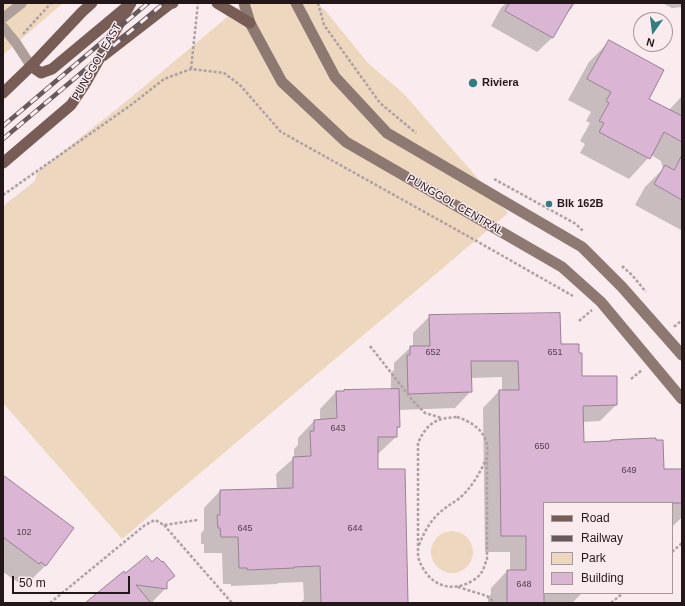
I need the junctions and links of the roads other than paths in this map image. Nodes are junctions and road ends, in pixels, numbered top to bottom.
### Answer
1 (22, 3) edge
2 (92, 3) edge
3 (131, 3) edge
4 (173, 3) edge
5 (217, 3) edge
6 (244, 3) edge
7 (296, 3) edge
8 (84, 7) edge
9 (3, 18) edge
10 (250, 23) junction
11 (3, 27) edge
12 (98, 60) junction
13 (31, 66) junction
14 (3, 93) edge
15 (3, 163) edge
16 (682, 355) edge
17 (682, 399) edge

1 - 9 lane
2 - 8 main road
3 - 12 main road, PUNGGOL EAST
3 - 13 main road
4 - 12 main road
5 - 10 main road
6 - 10 main road, PUNGGOL CENTRAL
7 - 16 main road
8 - 13 main road
10 - 17 main road, PUNGGOL CENTRAL
11 - 13 lane
12 - 15 main road, PUNGGOL EAST
13 - 14 main road

